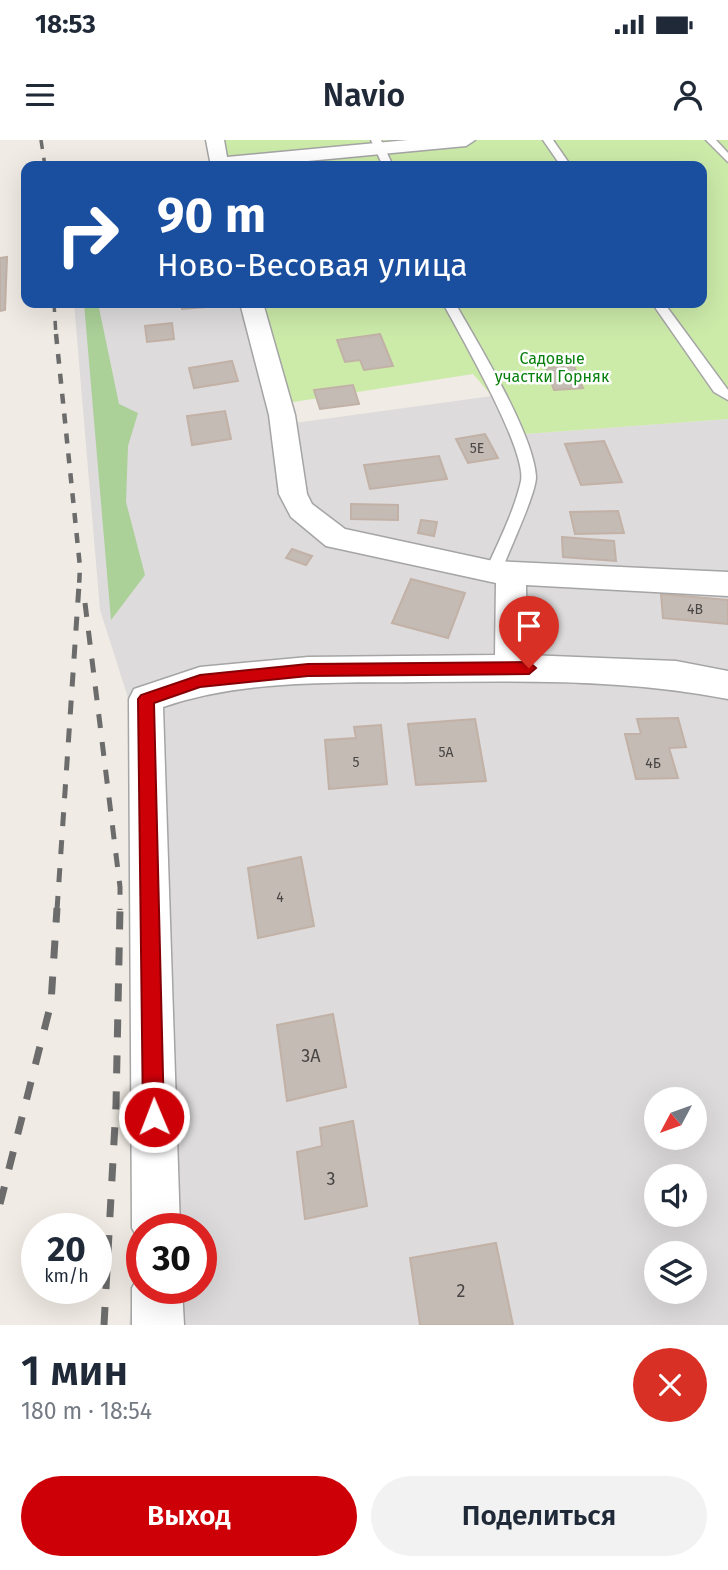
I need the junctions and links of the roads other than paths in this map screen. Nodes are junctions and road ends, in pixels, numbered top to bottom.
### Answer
1 (215, 140) edge
2 (466, 140) edge
3 (548, 140) edge
4 (711, 140) edge
5 (378, 144) edge
6 (728, 159) edge
7 (218, 161) edge
8 (249, 161) edge
9 (386, 161) edge
10 (563, 161) edge
11 (252, 308) edge
12 (452, 308) edge
13 (662, 308) edge
14 (728, 396) edge
15 (502, 573) junction
16 (728, 584) edge
17 (511, 668) junction
18 (728, 685) edge
19 (156, 1213) edge
20 (157, 1304) edge
21 (158, 1325) edge

1 - 7 street
2 - 5 street
3 - 10 lane
4 - 6 lane
5 - 8 street
5 - 9 lane
11 - 15 street
12 - 15 lane
13 - 14 lane
15 - 16 street
15 - 17 street
17 - 18 street
17 - 19 street
20 - 21 street

